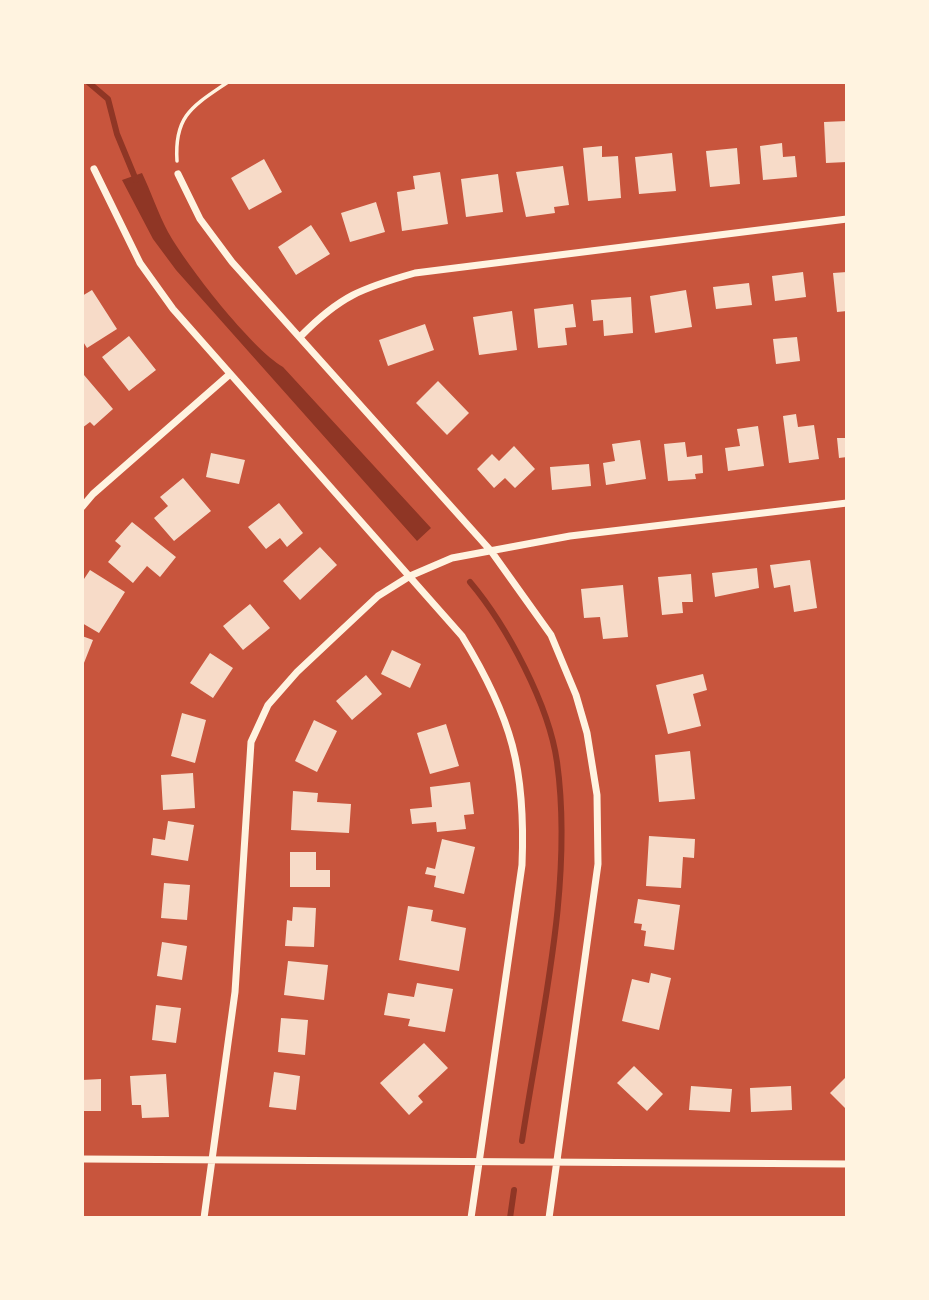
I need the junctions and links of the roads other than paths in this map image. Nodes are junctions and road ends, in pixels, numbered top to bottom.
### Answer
1 (94, 169) dead end
2 (178, 174) road end
3 (847, 219) edge
4 (301, 336) junction
5 (230, 374) junction
6 (847, 503) edge
7 (82, 507) edge
8 (491, 551) junction
9 (410, 576) junction
10 (82, 1159) edge
11 (213, 1160) junction
12 (478, 1162) junction
13 (556, 1163) junction
14 (847, 1164) edge
15 (204, 1218) edge
16 (471, 1218) edge
17 (549, 1218) edge

1 - 5 street
2 - 4 street
3 - 4 street
4 - 8 street
5 - 7 street
5 - 9 street
6 - 8 street
8 - 9 street
8 - 13 street
9 - 11 street
9 - 12 street
10 - 11 street
11 - 12 street
11 - 15 street
12 - 13 street
12 - 16 street
13 - 14 street
13 - 17 street

